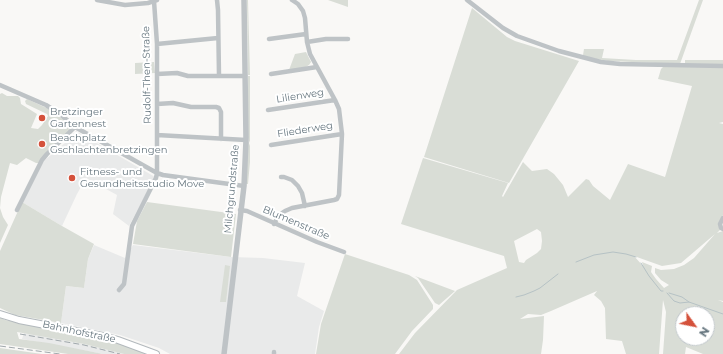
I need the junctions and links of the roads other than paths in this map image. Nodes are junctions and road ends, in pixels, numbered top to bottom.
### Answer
1 (97, 0) edge
2 (217, 0) edge
3 (244, 0) edge
4 (292, 0) edge
5 (467, 0) edge
6 (108, 1) edge
7 (156, 1) edge
8 (306, 34) junction
9 (218, 38) junction
10 (269, 39) dead end
11 (348, 39) dead end
12 (306, 42) junction
13 (157, 44) junction
14 (723, 66) edge
15 (317, 67) junction
16 (157, 74) junction
17 (271, 74) dead end
18 (219, 76) junction
19 (245, 76) junction
20 (0, 85) edge
21 (335, 100) junction
22 (157, 104) junction
23 (268, 110) dead end
24 (75, 127) junction
25 (342, 134) junction
26 (157, 135) junction
27 (221, 139) junction
28 (246, 140) junction
29 (271, 145) dead end
30 (157, 173) junction
31 (281, 177) dead end
32 (244, 186) junction
33 (305, 206) junction
34 (17, 210) dead end
35 (240, 210) junction
36 (723, 218) edge
37 (274, 224) junction
38 (723, 229) edge
39 (344, 252) dead end
40 (119, 290) dead end
41 (0, 314) edge
42 (156, 354) edge
43 (224, 354) edge

1 - 6 street
2 - 9 street
3 - 19 street, Milchgrundstraße
4 - 8 street
5 - 14 street
6 - 7 street
7 - 13 street, Rudolf-Then-Straße
8 - 10 street
8 - 12 street
9 - 13 street
9 - 18 street
11 - 12 street
12 - 15 street
13 - 16 street, Rudolf-Then-Straße
15 - 17 street
15 - 21 street
16 - 18 street
16 - 22 street, Rudolf-Then-Straße
18 - 19 street
19 - 28 street, Milchgrundstraße
20 - 24 street
21 - 23 street, Lilienweg
21 - 25 street
22 - 26 street, Rudolf-Then-Straße
22 - 27 street
24 - 30 street
24 - 34 street
25 - 29 street, Fliederweg
25 - 33 street
26 - 27 street
26 - 30 street, Rudolf-Then-Straße
27 - 28 street
28 - 32 street, Milchgrundstraße
30 - 32 street
30 - 40 street, Rudolf-Then-Straße
31 - 33 street
32 - 35 street, Milchgrundstraße
33 - 37 street
35 - 37 street, Blumenstraße
35 - 43 street, Milchgrundstraße
36 - 38 street
37 - 39 street, Blumenstraße
41 - 42 main road, Bahnhofstraße

